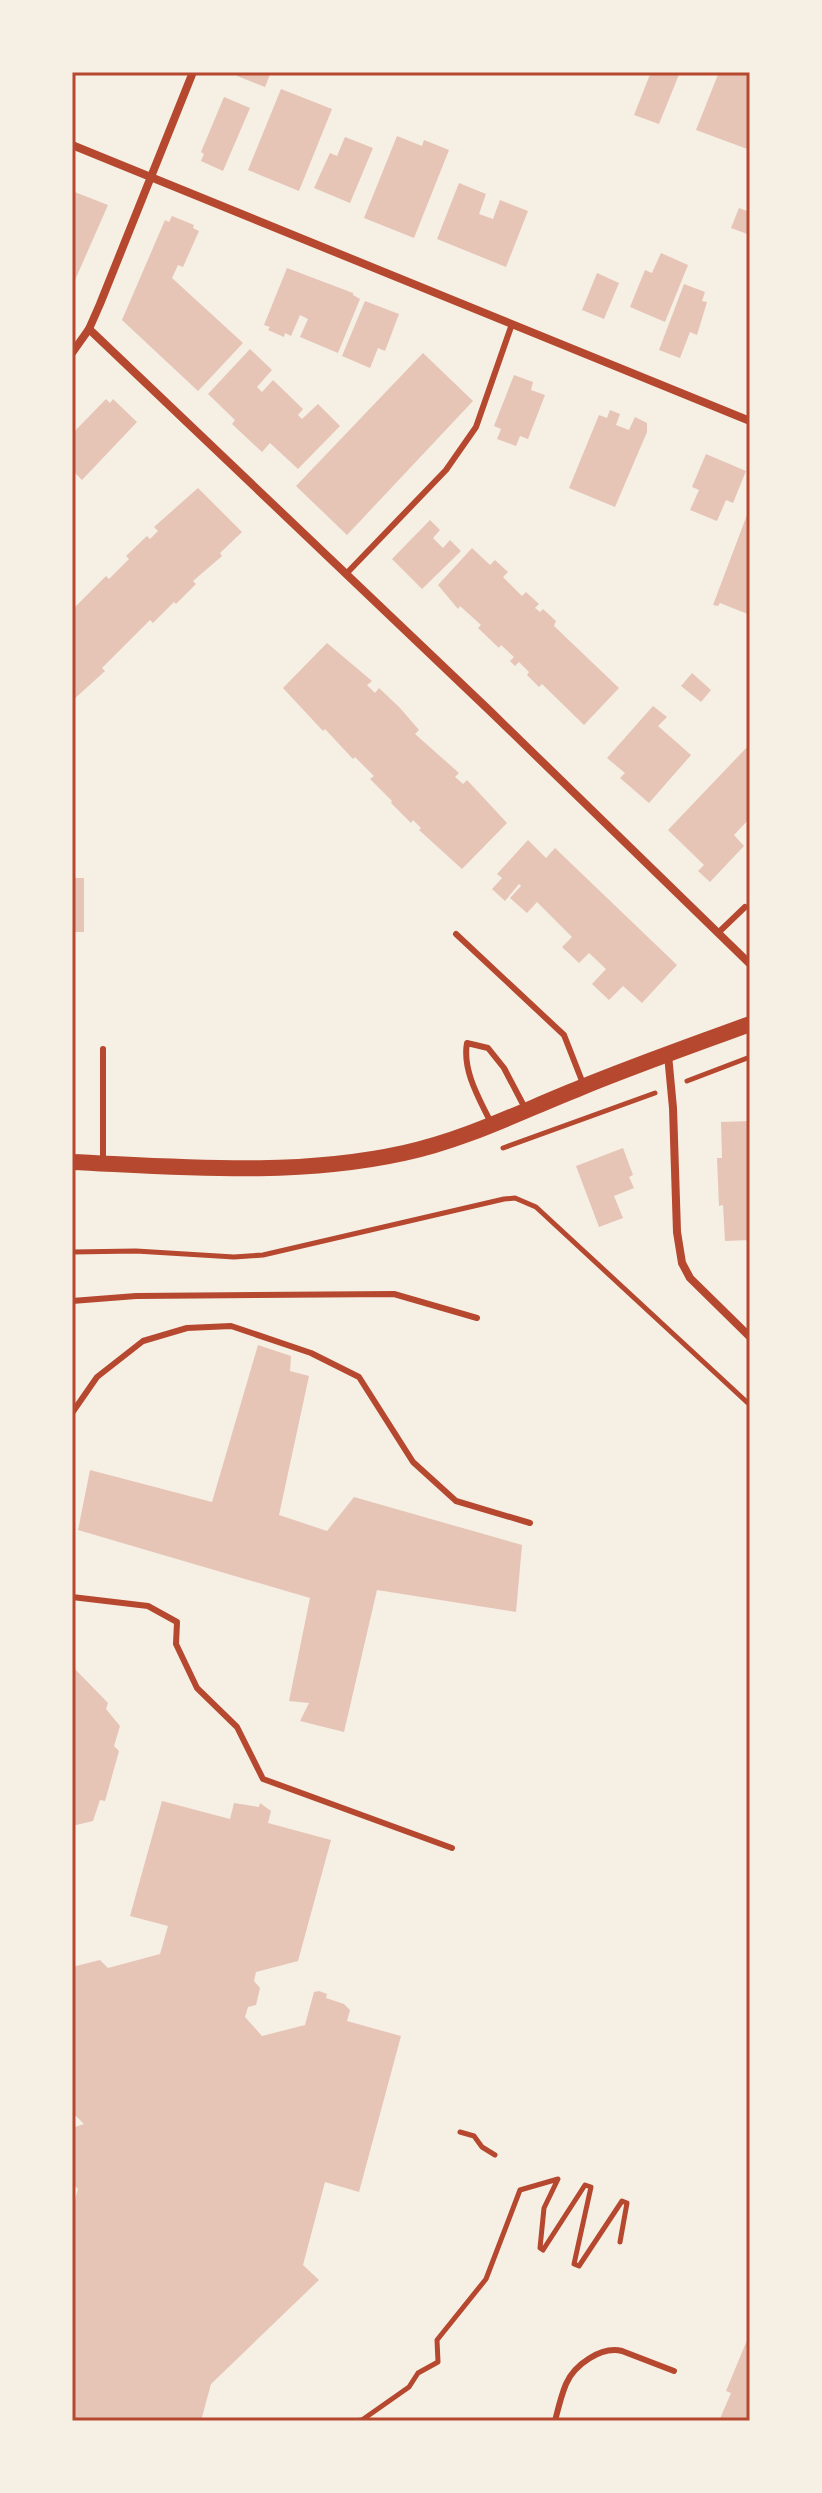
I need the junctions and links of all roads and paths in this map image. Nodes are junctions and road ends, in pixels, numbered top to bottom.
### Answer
1 (193, 72) edge
2 (72, 145) edge
3 (150, 178) junction
4 (512, 324) junction
5 (89, 329) junction
6 (72, 353) edge
7 (750, 421) edge
8 (346, 574) junction
9 (745, 907) dead end
10 (719, 932) junction
11 (456, 934) dead end
12 (750, 964) edge
13 (750, 1024) edge
14 (103, 1049) dead end
15 (668, 1055) junction
16 (750, 1057) edge
17 (695, 1078) dead end
18 (584, 1086) junction
19 (526, 1110) junction
20 (492, 1125) junction
21 (72, 1162) edge
22 (103, 1163) junction
23 (72, 1252) edge
24 (72, 1301) edge
25 (477, 1318) dead end
26 (750, 1337) edge
27 (750, 1405) edge
28 (72, 1413) edge
29 (530, 1523) dead end
30 (72, 1597) edge
31 (452, 1848) dead end
32 (460, 2132) dead end
33 (495, 2155) dead end
34 (620, 2242) dead end
35 (674, 2371) dead end
36 (353, 2421) edge
37 (555, 2421) edge

1 - 3 street
2 - 3 street
3 - 4 street
3 - 5 street
4 - 7 street
4 - 8 lane
5 - 6 street
5 - 8 street
8 - 10 street
9 - 10 lane
10 - 12 street
11 - 18 lane
13 - 15 main road
14 - 22 lane
15 - 18 main road
15 - 26 street
16 - 17 path
18 - 19 main road
19 - 20 main road
19 - 20 lane
20 - 22 main road
21 - 22 main road
23 - 27 path
24 - 25 lane
28 - 29 lane
30 - 31 lane
32 - 33 path
34 - 36 path
35 - 37 lane

